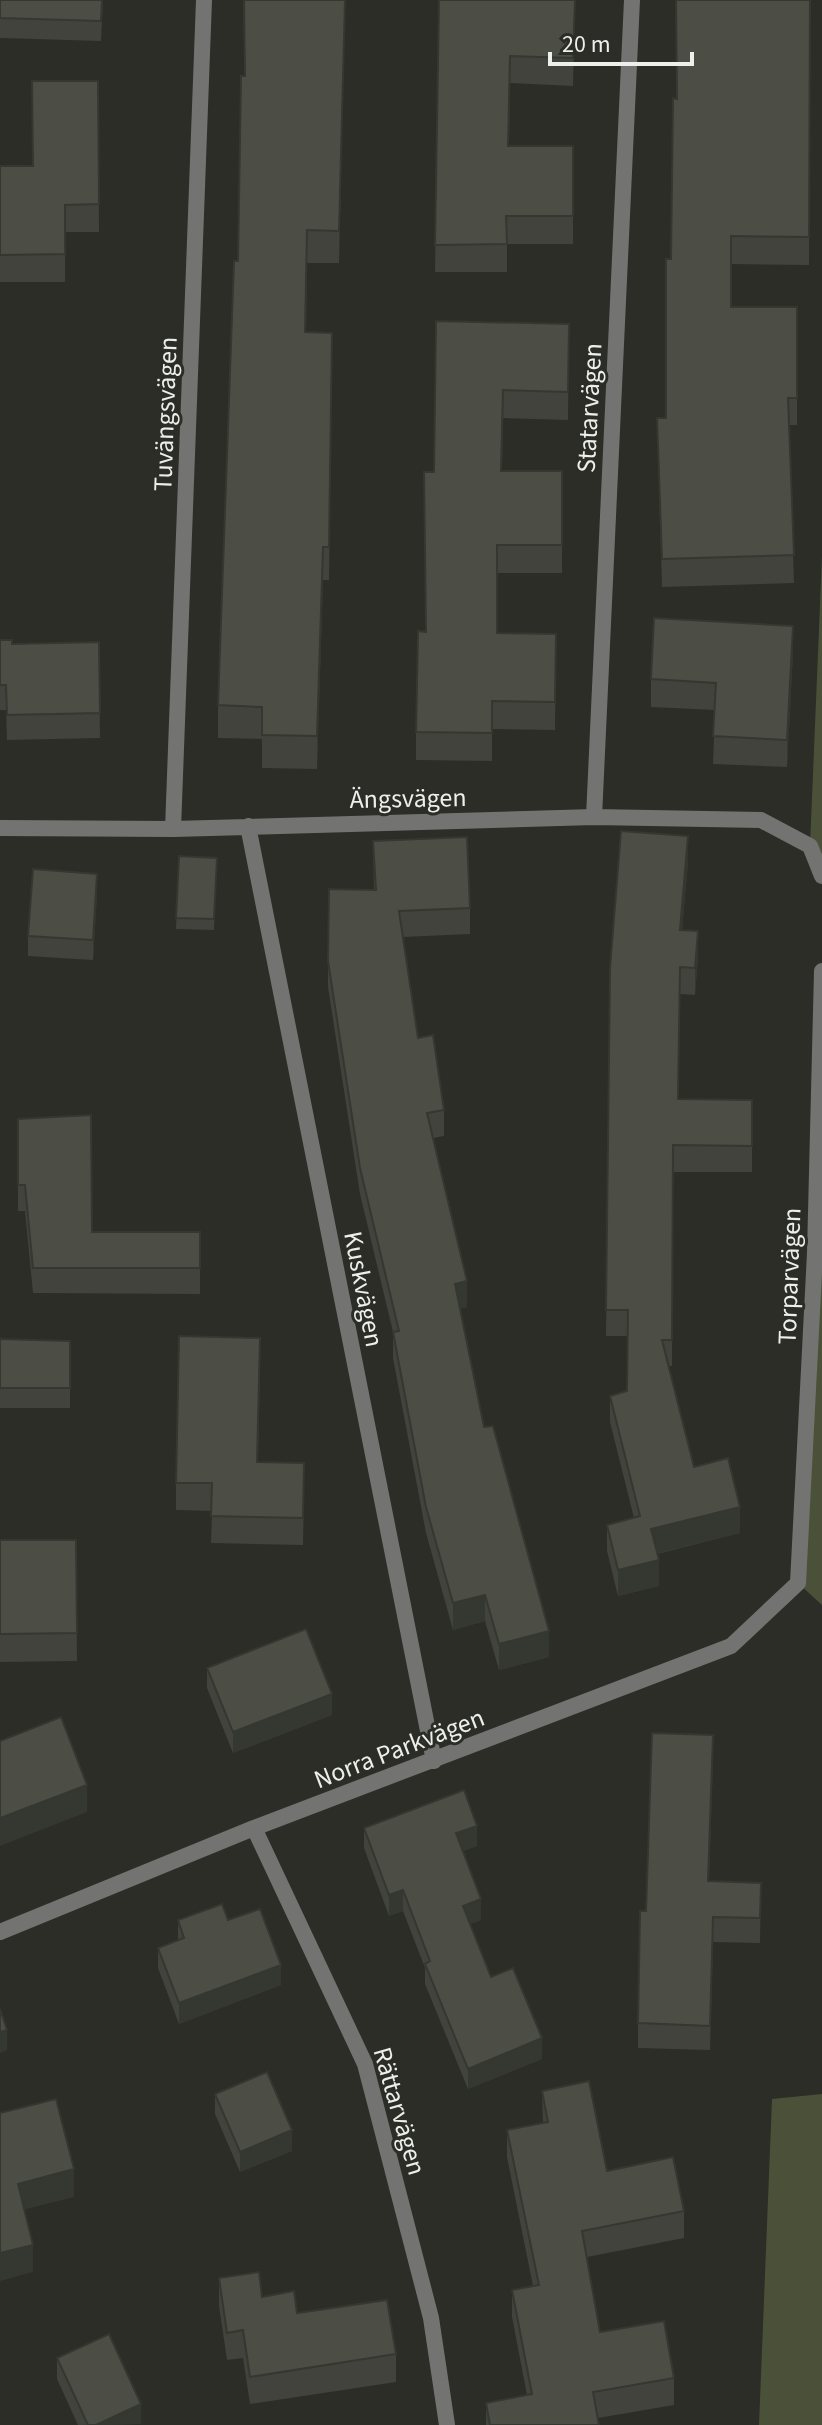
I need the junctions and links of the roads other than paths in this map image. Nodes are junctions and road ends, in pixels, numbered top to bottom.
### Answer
1 (204, 0) edge
2 (632, 0) edge
3 (594, 817) junction
4 (248, 826) junction
5 (0, 828) edge
6 (173, 829) junction
7 (822, 876) edge
8 (822, 971) edge
9 (798, 1583) joint
10 (434, 1761) junction
11 (254, 1828) junction
12 (0, 1932) edge
13 (447, 2425) edge

1 - 6 street, Tuvängsvägen
2 - 3 street, Statarvägen
3 - 4 street, Ängsvägen
3 - 7 street, Ängsvägen
4 - 6 street, Ängsvägen
4 - 10 street, Kuskvägen
5 - 6 street, Ängsvägen
8 - 9 street, Torparvägen
9 - 10 street, Norra Parkvägen
10 - 11 street, Norra Parkvägen
11 - 12 street, Norra Parkvägen
11 - 13 street, Rättarvägen

